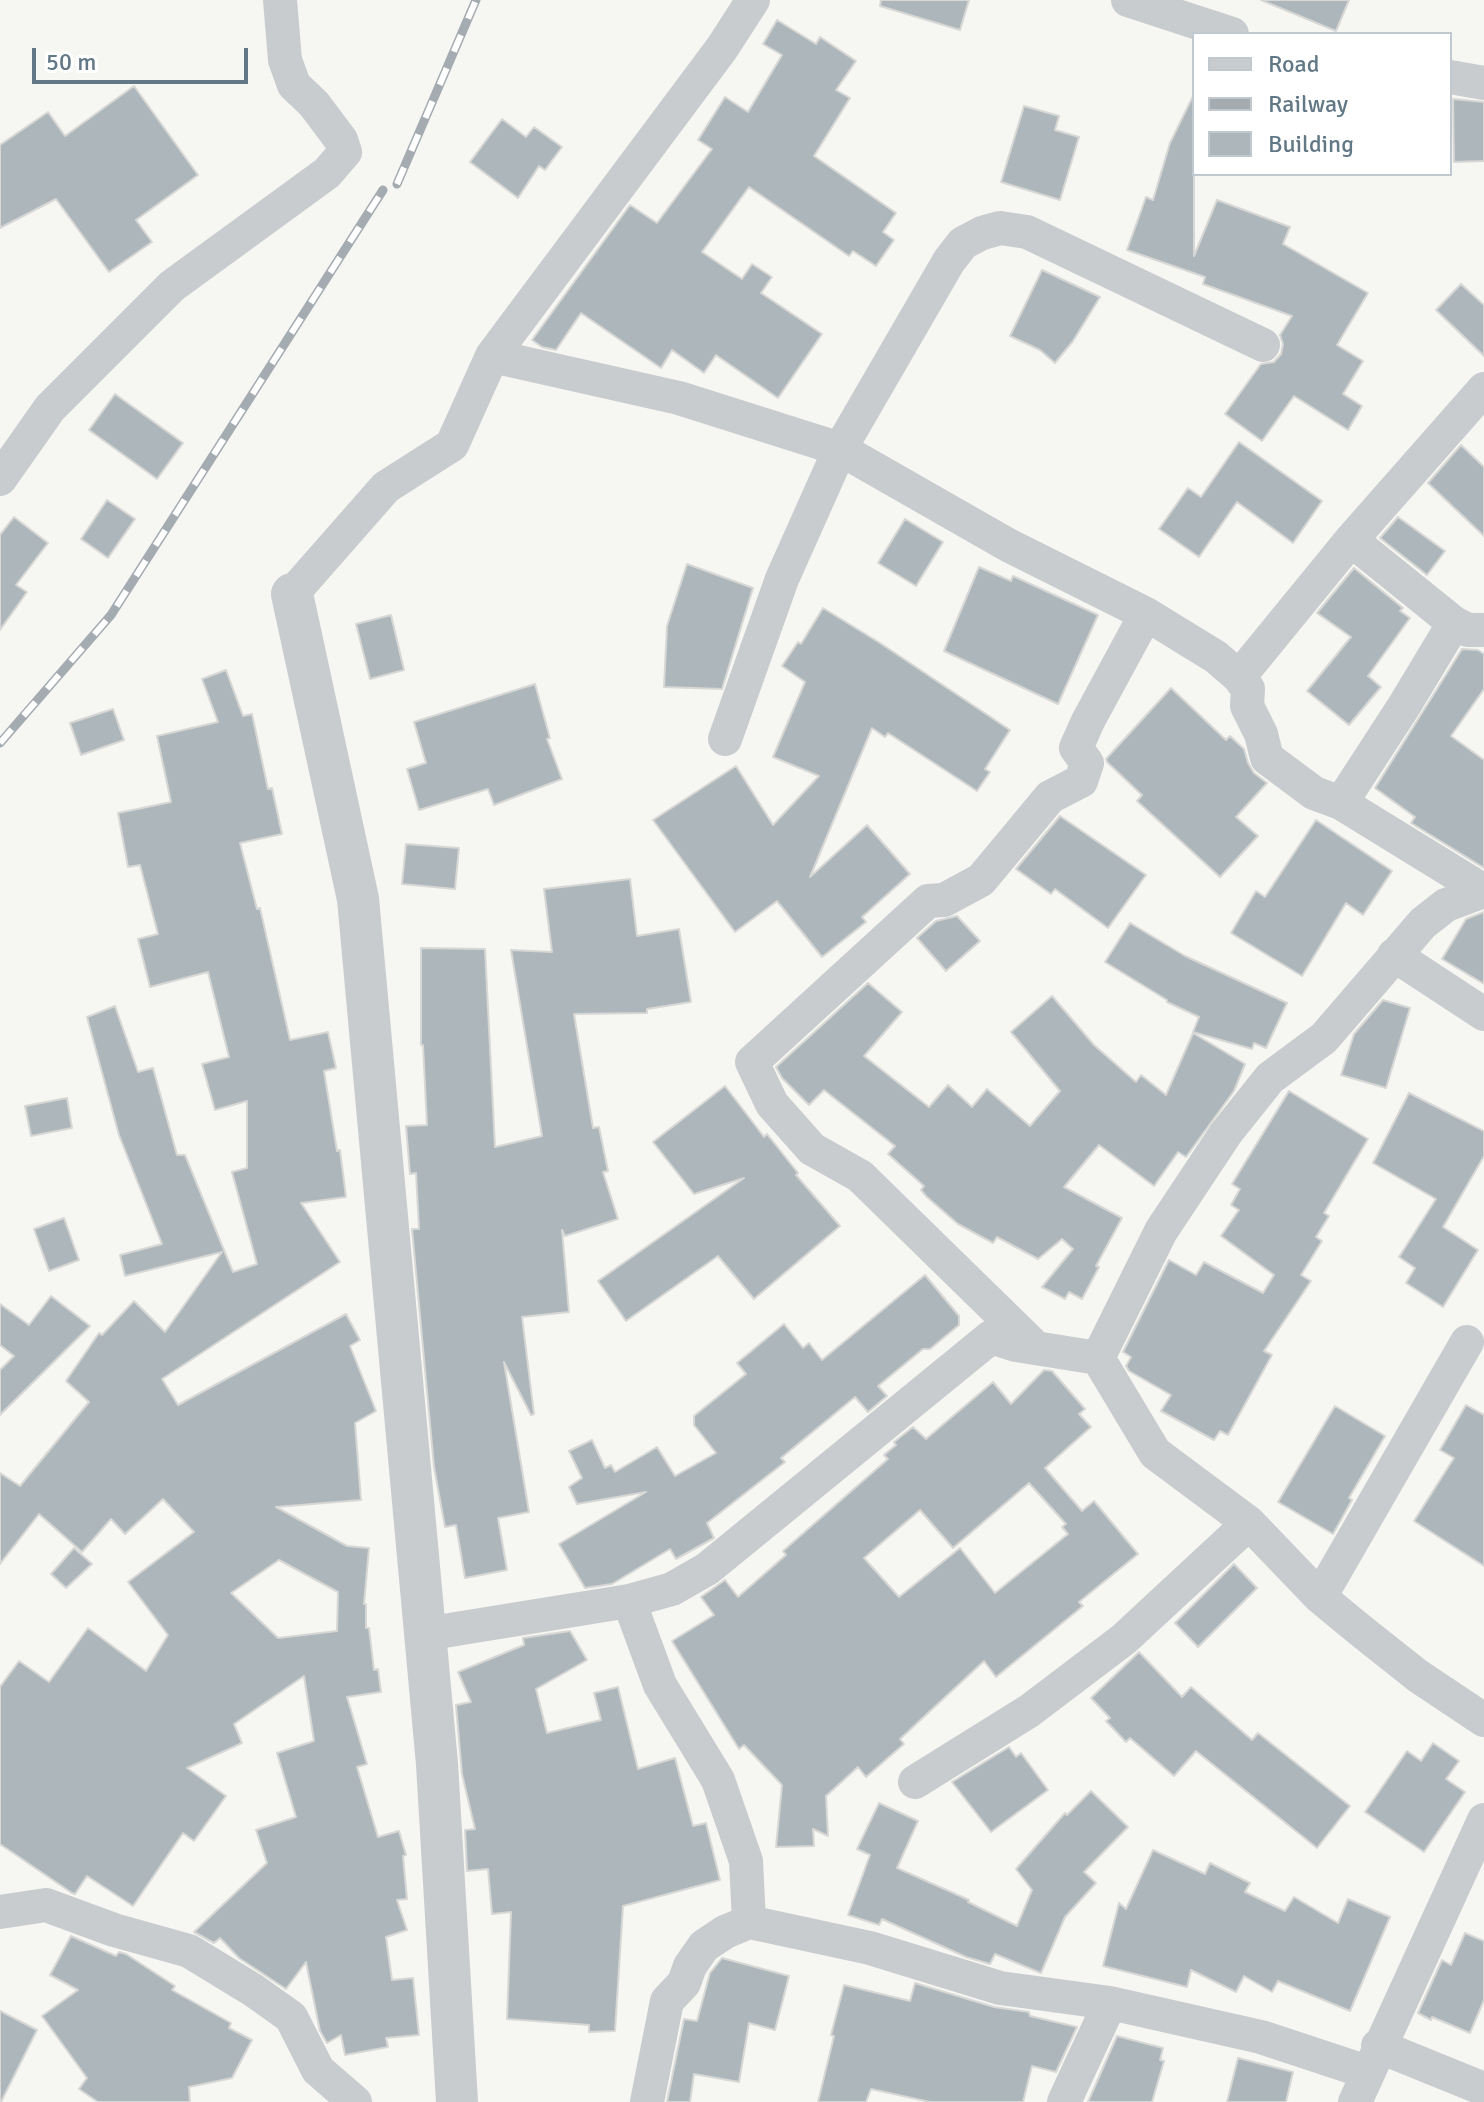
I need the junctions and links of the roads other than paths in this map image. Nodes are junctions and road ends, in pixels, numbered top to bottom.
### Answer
1 (280, 0) edge
2 (753, 0) edge
3 (1128, 0) edge
4 (1226, 32) edge
5 (1452, 77) edge
6 (1484, 83) edge
7 (1263, 345) dead end
8 (492, 356) junction
9 (1484, 389) edge
10 (840, 449) junction
11 (0, 479) edge
12 (1351, 540) junction
13 (292, 594) joint
14 (1146, 614) junction
15 (1469, 626) edge
16 (1239, 677) junction
17 (725, 739) dead end
18 (1341, 803) junction
19 (1441, 864) junction
20 (1484, 891) edge
21 (1446, 905) junction
22 (1394, 955) junction
23 (1484, 1014) edge
24 (1467, 1342) dead end
25 (1035, 1347) junction
26 (1098, 1358) junction
27 (1249, 1523) junction
28 (1320, 1597) junction
29 (629, 1601) junction
30 (425, 1634) junction
31 (1484, 1720) edge
32 (915, 1782) dead end
33 (1484, 1820) edge
34 (0, 1912) edge
35 (749, 1922) junction
36 (1110, 2003) junction
37 (1367, 2073) edge
38 (1484, 2089) edge
39 (355, 2102) edge
40 (457, 2102) edge
41 (647, 2102) edge
42 (1064, 2102) edge

1 - 11 street
2 - 8 street
3 - 4 street
5 - 6 street
7 - 10 street
8 - 10 street
8 - 13 street
9 - 12 street
10 - 14 street
10 - 17 street
12 - 15 street
12 - 16 street
13 - 30 street
14 - 16 street
14 - 25 street
15 - 18 street
16 - 18 street
18 - 19 street
19 - 20 street
19 - 21 street
20 - 21 street
21 - 22 street
22 - 23 street
22 - 26 street
24 - 28 street
25 - 26 street
25 - 29 street
26 - 27 street
27 - 28 street
27 - 32 street
28 - 31 street
29 - 30 street
29 - 35 street
30 - 40 street
33 - 37 street
34 - 39 street
35 - 36 street
35 - 41 street
36 - 37 street
36 - 42 street
37 - 38 street

